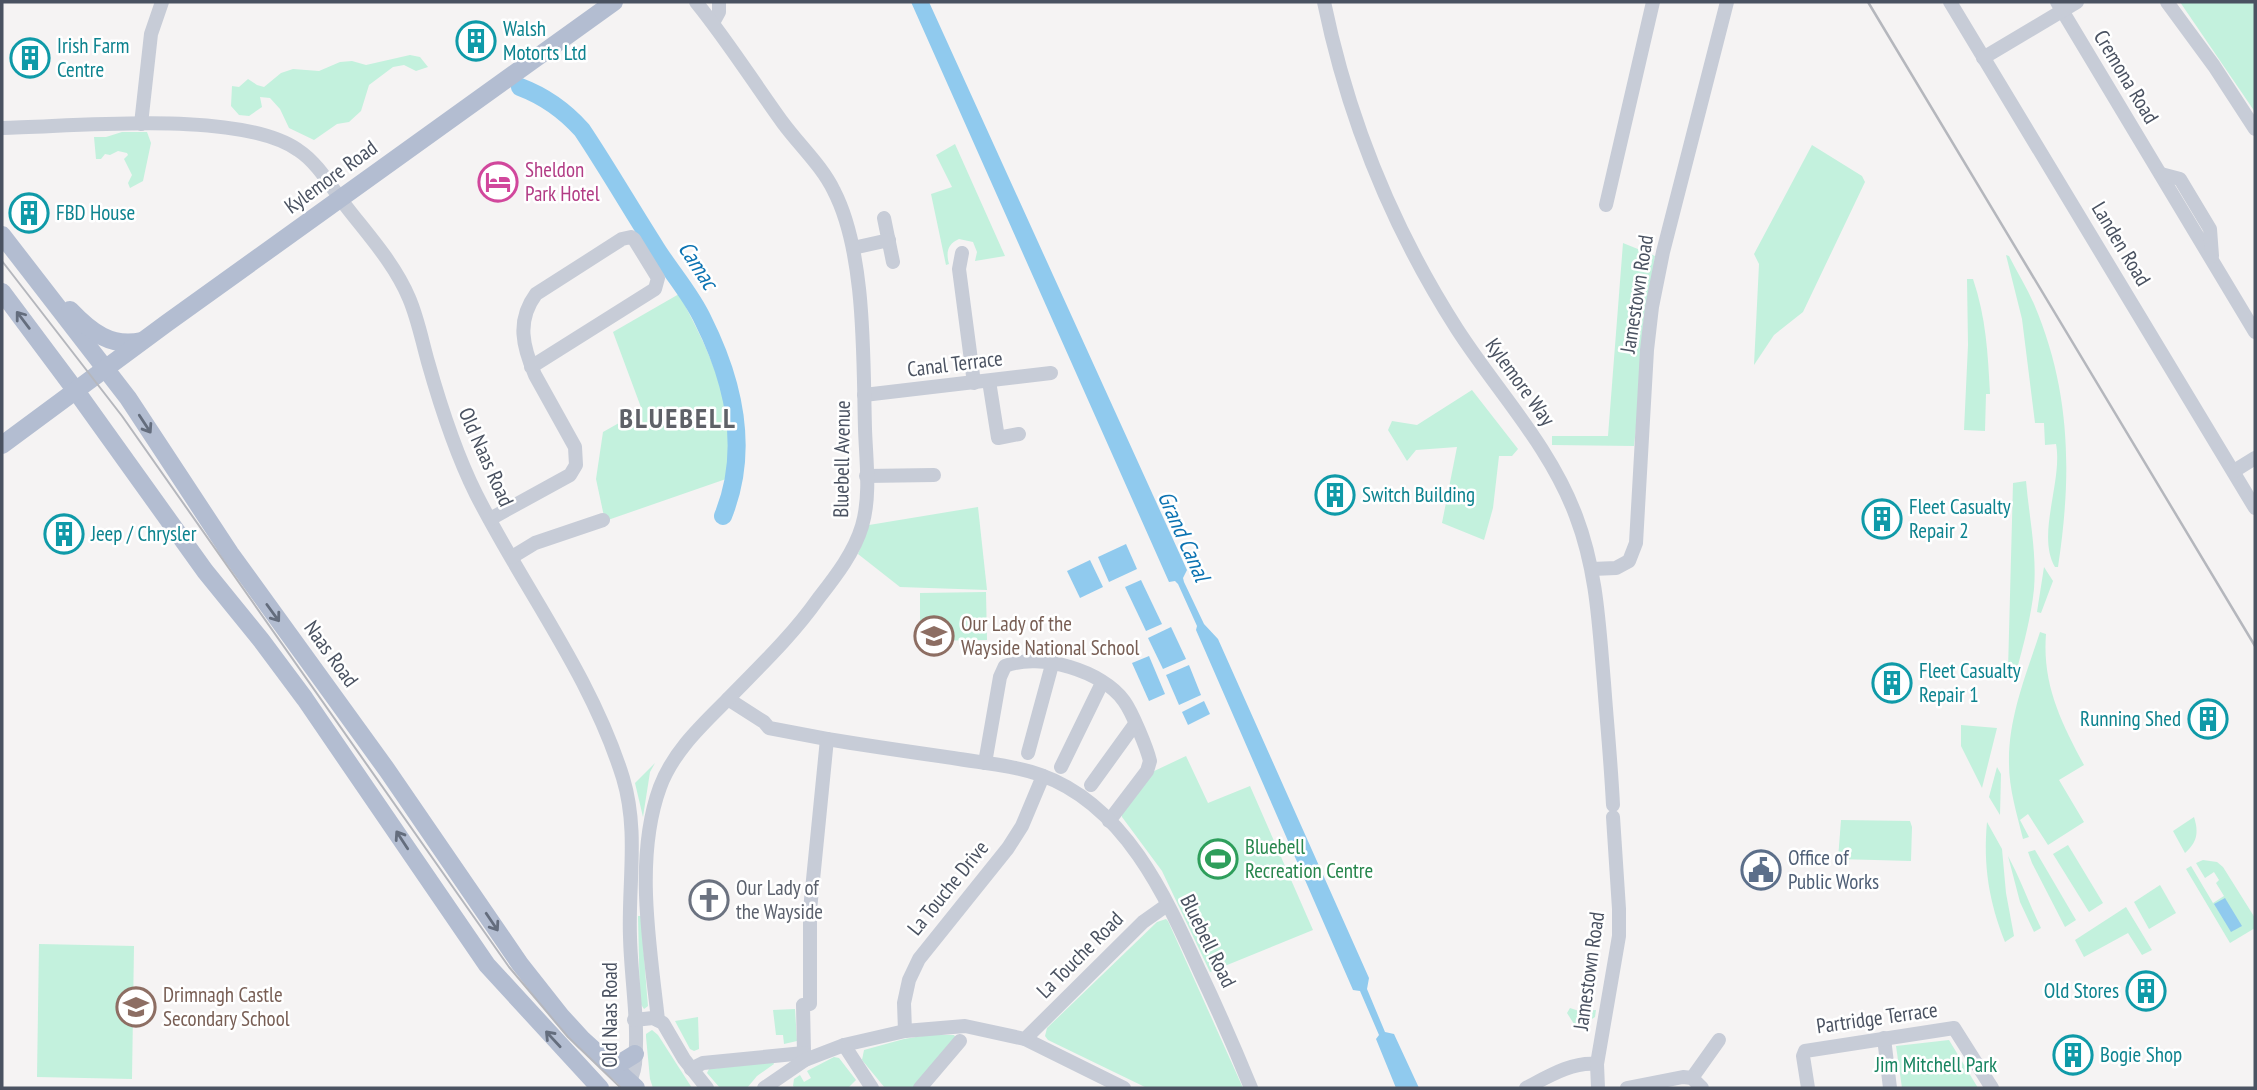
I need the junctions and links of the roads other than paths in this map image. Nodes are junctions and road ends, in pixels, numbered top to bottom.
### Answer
1 (162, 2) edge
2 (614, 2) edge
3 (696, 2) edge
4 (719, 2) edge
5 (1324, 2) edge
6 (1654, 2) edge
7 (1727, 2) edge
8 (1950, 2) edge
9 (2077, 2) edge
10 (2167, 2) edge
11 (2059, 6) edge
12 (713, 23) junction
13 (1983, 58) junction
14 (141, 124) junction
15 (2, 128) edge
16 (2255, 129) edge
17 (340, 199) junction
18 (1606, 205) dead end
19 (884, 218) dead end
20 (2, 235) edge
21 (889, 240) junction
22 (853, 248) junction
23 (962, 253) dead end
24 (17, 255) junction
25 (893, 262) dead end
26 (2, 292) edge
27 (2255, 332) edge
28 (139, 344) junction
29 (531, 367) junction
30 (106, 369) junction
31 (1051, 373) dead end
32 (981, 382) junction
33 (76, 391) junction
34 (864, 395) junction
35 (128, 398) junction
36 (1019, 434) dead end
37 (2, 445) edge
38 (2255, 458) edge
39 (2234, 471) junction
40 (934, 475) dead end
41 (866, 476) junction
42 (2255, 508) edge
43 (490, 519) junction
44 (603, 520) dead end
45 (512, 557) junction
46 (1592, 569) junction
47 (1053, 661) junction
48 (1102, 682) junction
49 (728, 699) junction
50 (1135, 724) junction
51 (827, 739) junction
52 (1028, 753) dead end
53 (985, 763) junction
54 (1061, 767) dead end
55 (1043, 776) junction
56 (1091, 785) dead end
57 (1613, 811) joint
58 (1109, 821) junction
59 (1167, 905) junction
60 (630, 907) junction
61 (648, 908) junction
62 (634, 1020) junction
63 (658, 1020) junction
64 (905, 1031) junction
65 (1884, 1038) junction
66 (1025, 1040) junction
67 (1719, 1040) dead end
68 (960, 1041) dead end
69 (844, 1045) junction
70 (635, 1054) junction
71 (805, 1057) junction
72 (606, 1062) junction
73 (1597, 1064) junction
74 (691, 1069) junction
75 (782, 1083) edge
76 (1697, 1083) edge
77 (630, 1087) edge
78 (600, 1088) edge
79 (708, 1088) edge
80 (764, 1088) edge
81 (872, 1088) edge
82 (920, 1088) edge
83 (1124, 1088) edge
84 (1251, 1088) edge
85 (1526, 1088) edge
86 (1598, 1088) edge
87 (1627, 1088) edge
88 (1808, 1088) edge
89 (1890, 1088) edge
90 (1992, 1088) edge

1 - 14 street
2 - 17 main road, Kylemore Road
3 - 12 street, Bluebell Avenue
4 - 12 street
5 - 46 street, Kylemore Way
6 - 18 street
7 - 46 street, Jamestown Road
8 - 13 street, Landen Road
9 - 11 street
10 - 16 street
11 - 13 street
11 - 27 street, Cremona Road
12 - 22 street, Bluebell Avenue
13 - 39 street, Landen Road
14 - 15 street, Old Naas Road
14 - 17 street, Old Naas Road
17 - 28 main road, Kylemore Road
17 - 43 street, Old Naas Road
19 - 21 street
20 - 24 main road, Naas Road
21 - 22 street
21 - 25 street
22 - 34 street, Bluebell Avenue
23 - 32 street
24 - 28 main road
24 - 30 main road, Naas Road
33 -> 26 main road
28 - 30 main road, Kylemore Road
28 - 35 main road
29 - 29 street
29 - 43 street
30 - 33 main road, Kylemore Road
30 - 35 main road, Naas Road
31 - 32 street, Canal Terrace
32 - 34 street, Canal Terrace
32 - 36 street
33 - 37 main road, Kylemore Road
78 -> 33 main road
34 - 41 street, Bluebell Avenue
35 -> 72 main road, Naas Road
38 - 39 street
39 - 42 street, Landen Road
40 - 41 street
41 - 49 street, Bluebell Avenue
43 - 45 street, Old Naas Road
44 - 45 street
45 - 60 street, Old Naas Road
46 - 57 street, Kylemore Way
47 - 48 street
47 - 52 street
47 - 53 street
48 - 50 street
48 - 54 street
49 - 51 street, Bluebell Road
49 - 61 street, Bluebell Avenue
50 - 56 street
50 - 58 street
51 - 53 street, Bluebell Road
51 - 71 street
53 - 55 street, Bluebell Road
55 - 58 street, Bluebell Road
55 - 64 street, La Touche Drive
57 - 73 street, Jamestown Road
58 - 59 street, Bluebell Road
59 - 66 street, La Touche Road
59 - 84 street, Bluebell Road
60 - 61 street
60 - 62 street, Old Naas Road
61 - 63 street, Bluebell Avenue
62 - 63 street
62 - 70 street, Old Naas Road
63 - 74 street, Bluebell Avenue
64 - 66 street
64 - 69 street
65 - 88 street, Partridge Terrace
65 - 89 street
65 - 90 street, Partridge Terrace
66 - 83 street
67 - 76 street
68 - 82 street
69 - 71 street
69 - 81 street
70 - 72 main road
70 - 77 street, Old Naas Road
71 - 74 street
71 - 75 street
72 - 77 main road, Naas Road
73 - 85 street
73 - 86 street, Jamestown Road
74 - 79 street, Bluebell Avenue
75 - 80 street
76 - 87 street

